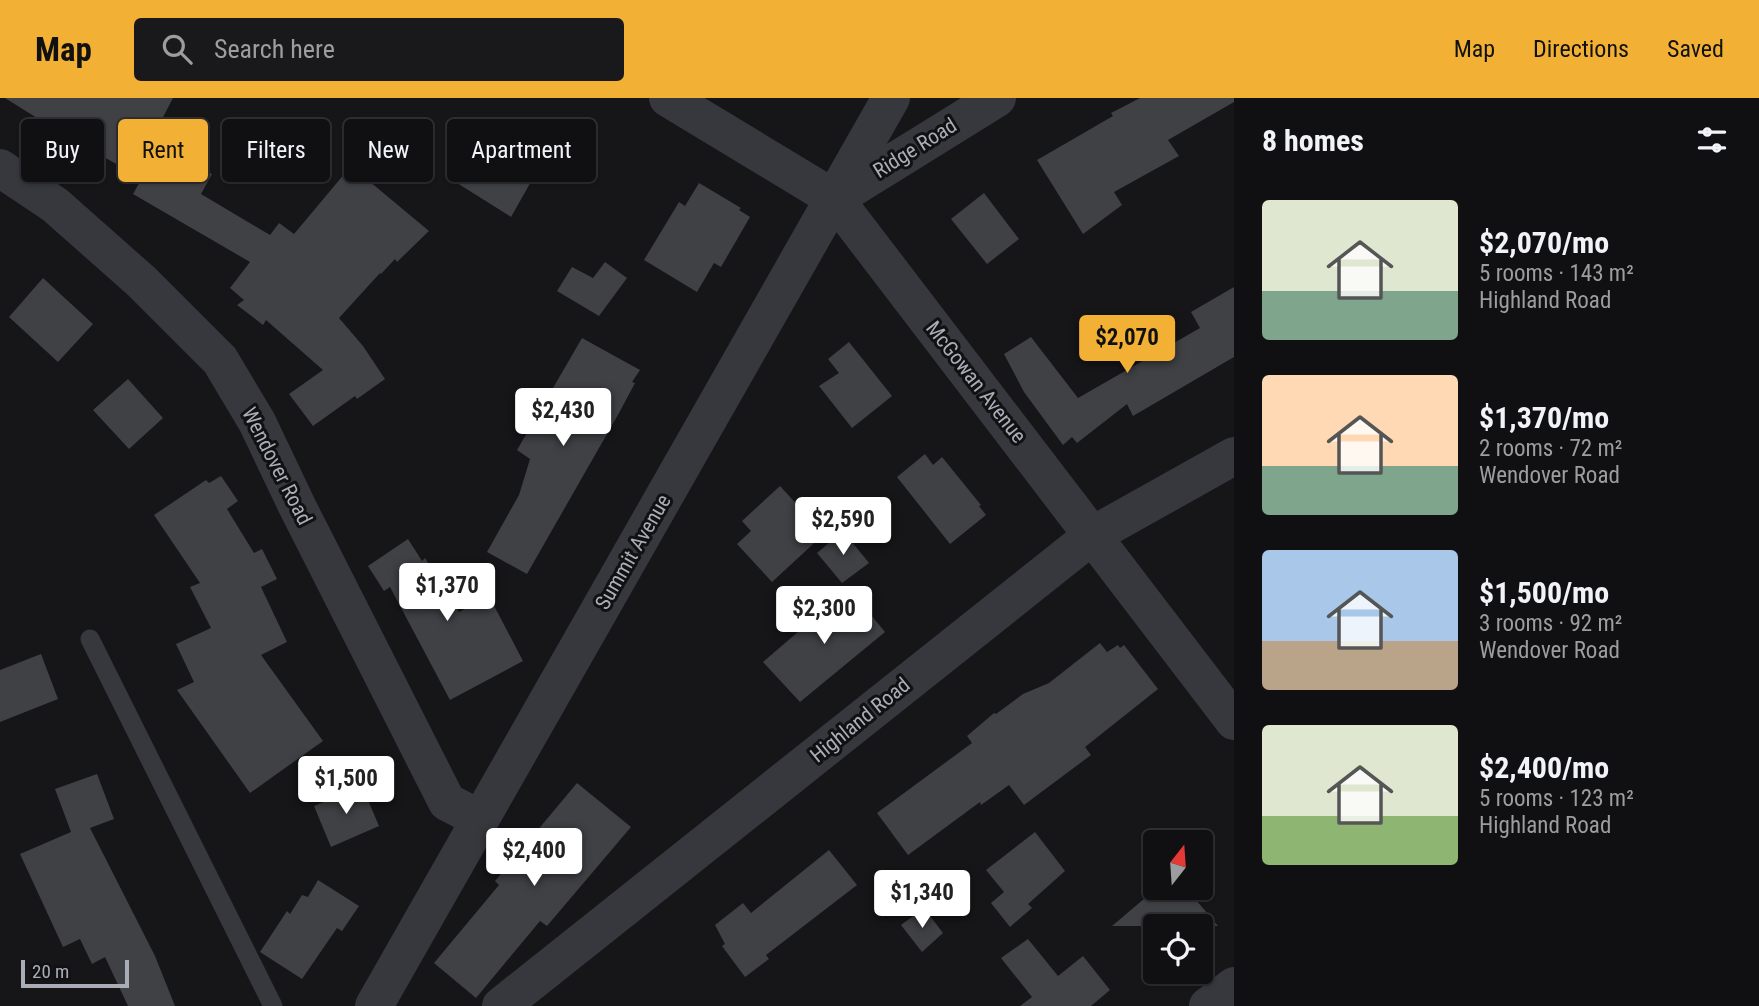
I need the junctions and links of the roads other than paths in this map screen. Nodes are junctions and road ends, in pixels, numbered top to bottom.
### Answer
1 (668, 98) edge
2 (891, 98) edge
3 (997, 98) edge
4 (0, 168) edge
5 (835, 199) junction
6 (1234, 456) edge
7 (1093, 535) junction
8 (90, 639) dead end
9 (1234, 721) edge
10 (480, 819) junction
11 (1234, 986) edge
12 (273, 1006) edge
13 (374, 1006) edge
14 (501, 1006) edge
15 (1208, 1006) edge

1 - 5 street, McGowan Avenue
2 - 5 street, Summit Avenue
3 - 5 street, Ridge Road
4 - 10 street, Wendover Road
5 - 7 street, McGowan Avenue
5 - 10 street, Summit Avenue
6 - 7 street, Highland Road
7 - 9 street, McGowan Avenue
7 - 14 street, Highland Road
8 - 12 lane
10 - 13 street, Summit Avenue
11 - 15 street

